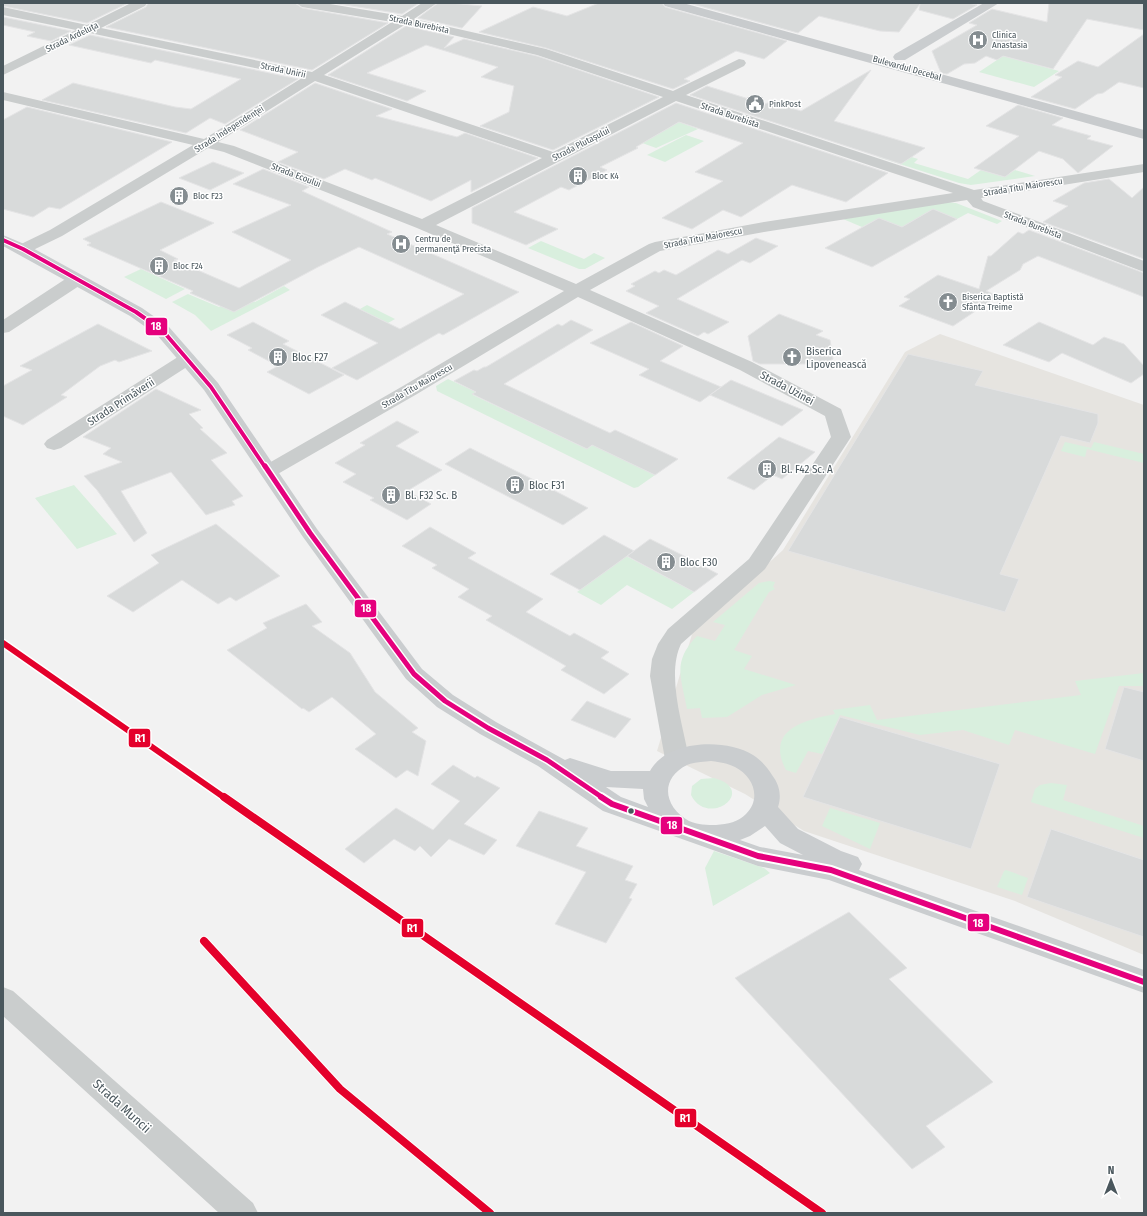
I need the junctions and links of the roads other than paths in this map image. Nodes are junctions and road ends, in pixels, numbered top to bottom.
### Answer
1 (141, 3) edge
2 (302, 3) edge
3 (431, 3) edge
4 (669, 3) edge
5 (697, 3) edge
6 (993, 3) edge
7 (3, 11) edge
8 (404, 20) junction
9 (90, 28) junction
10 (900, 57) junction
11 (739, 63) dead end
12 (3, 71) edge
13 (313, 76) junction
14 (3, 96) edge
15 (674, 96) junction
16 (1144, 126) edge
17 (1144, 135) edge
18 (207, 143) junction
19 (555, 158) junction
20 (1144, 168) edge
21 (971, 194) junction
22 (424, 225) junction
23 (3, 240) edge
24 (23, 249) junction
25 (1144, 267) edge
26 (76, 280) junction
27 (577, 290) junction
28 (3, 328) edge
29 (187, 359) junction
30 (54, 444) dead end
31 (269, 471) junction
32 (677, 759) junction
33 (547, 760) junction
34 (656, 780) junction
35 (766, 810) junction
36 (689, 831) junction
37 (1144, 968) edge
38 (1144, 982) edge
39 (3, 999) edge
40 (242, 1213) edge

1 - 9 street, Strada Ardeluța
2 - 8 street, Strada Burebista
3 - 8 street, Strada Independenței
4 - 17 main road, Bulevardul Decebal
5 - 10 main road, Bulevardul Decebal
6 - 10 main road
7 - 9 street, Strada Unirii
8 - 13 street, Strada Independenței
8 - 15 street, Strada Burebista
9 - 12 street, Strada Ardeluța
9 - 13 street, Strada Unirii
10 - 16 main road, Bulevardul Decebal
11 - 15 street, Strada Plutașului
13 - 18 street, Strada Independenței
13 - 19 street, Strada Unirii
14 - 18 street, Strada Ecoului
15 - 19 street, Strada Plutașului
15 - 21 street, Strada Burebista
18 - 22 street, Strada Ecoului
18 - 24 street, Strada Independenței
19 - 22 street, Strada Plutașului
20 - 21 street, Strada Titu Maiorescu
21 - 25 street, Strada Burebista
21 - 27 street, Strada Titu Maiorescu
22 - 27 street, Strada Ecoului
23 - 24 main road
24 - 26 main road
26 - 28 street
26 - 29 main road
27 - 31 street, Strada Titu Maiorescu
27 - 32 street, Strada Uzinei
29 - 30 street, Strada Primăverii
29 - 31 main road
31 - 33 main road
32 - 34 main road
32 - 35 main road
33 - 34 main road
33 - 36 main road
34 - 36 main road
35 - 36 main road
35 - 37 main road
36 - 38 main road
39 - 40 street, Strada Muncii

